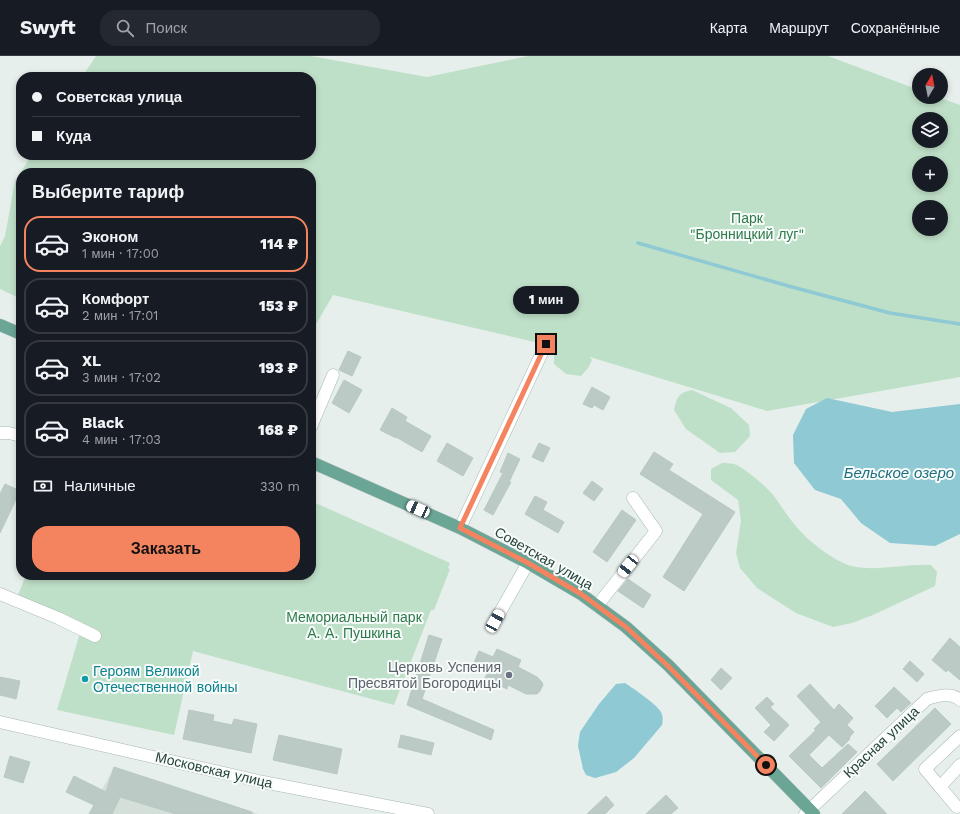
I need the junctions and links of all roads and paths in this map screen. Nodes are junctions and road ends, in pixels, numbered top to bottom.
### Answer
1 (0, 325) edge
2 (16, 332) edge
3 (546, 344) dead end
4 (333, 375) dead end
5 (316, 415) edge
6 (0, 434) edge
7 (16, 435) edge
8 (316, 464) edge
9 (633, 498) dead end
10 (460, 528) junction
11 (528, 563) junction
12 (0, 594) edge
13 (597, 606) junction
14 (495, 621) dead end
15 (95, 636) dead end
16 (960, 700) edge
17 (0, 722) edge
18 (960, 736) edge
19 (960, 765) edge
20 (940, 788) junction
21 (956, 807) dead end
22 (809, 812) edge
23 (428, 814) edge

1 - 2 main road
3 - 10 street
4 - 5 street
6 - 7 street
8 - 10 main road, Советская улица
9 - 13 street
10 - 11 main road, Советская улица
11 - 13 main road, Советская улица
11 - 14 street
12 - 15 street
13 - 22 main road, Советская улица
16 - 22 street, Красная улица
17 - 23 street, Московская улица
18 - 20 street
19 - 20 street
20 - 21 street

